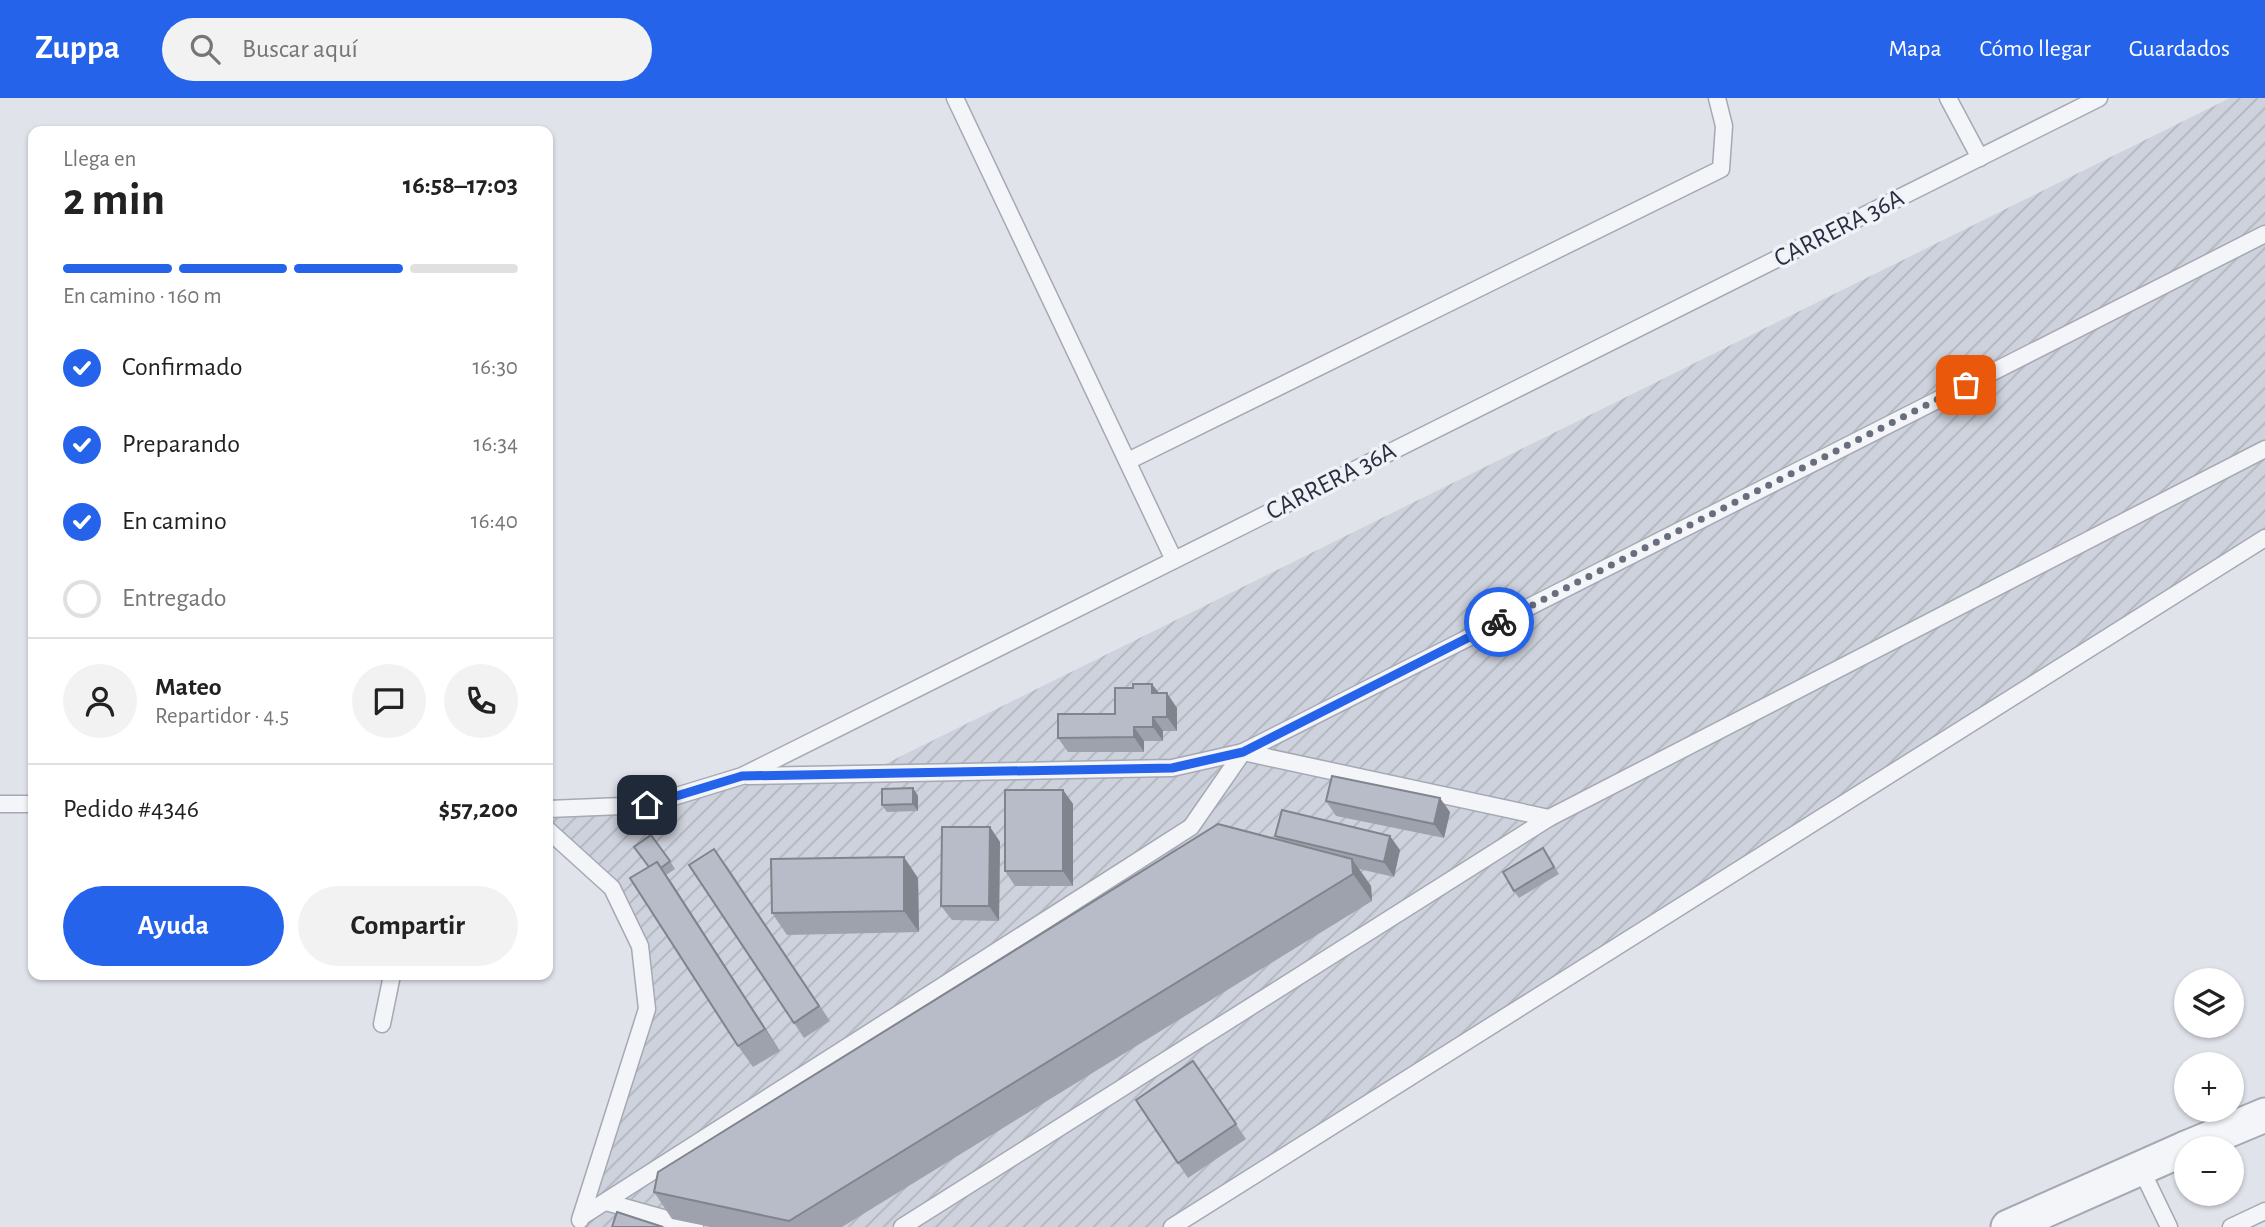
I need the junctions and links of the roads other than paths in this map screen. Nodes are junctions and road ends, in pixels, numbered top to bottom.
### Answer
1 (955, 98) edge
2 (1717, 98) edge
3 (1948, 98) edge
4 (2099, 98) edge
5 (1980, 158) junction
6 (2265, 234) edge
7 (2265, 449) edge
8 (1128, 461) junction
9 (2265, 538) edge
10 (1174, 559) junction
11 (1243, 752) junction
12 (742, 776) junction
13 (0, 804) edge
14 (28, 804) edge
15 (553, 809) edge
16 (1549, 818) junction
17 (553, 835) edge
18 (391, 980) edge
19 (382, 1024) dead end
20 (2265, 1115) edge
21 (2215, 1136) edge
22 (2174, 1153) edge
23 (2140, 1167) junction
24 (606, 1202) junction
25 (2265, 1211) edge
26 (580, 1222) edge
27 (695, 1227) edge
28 (902, 1227) edge
29 (1171, 1227) edge
30 (2008, 1227) edge
31 (2169, 1227) edge
32 (2231, 1227) edge

1 - 8 lane
2 - 8 lane
3 - 5 lane
4 - 5 lane, CARRERA 36A
5 - 10 lane, CARRERA 36A
6 - 11 lane
7 - 16 lane
8 - 10 lane
9 - 29 lane
10 - 12 lane, CARRERA 36A
11 - 12 lane
11 - 16 lane
11 - 24 lane
12 - 15 lane, CARRERA 36A
13 - 14 lane
16 - 28 lane
17 - 26 lane
18 - 19 lane
20 - 21 street
22 - 23 street
23 - 30 street
23 - 31 lane
24 - 26 lane
24 - 27 lane
25 - 32 lane

